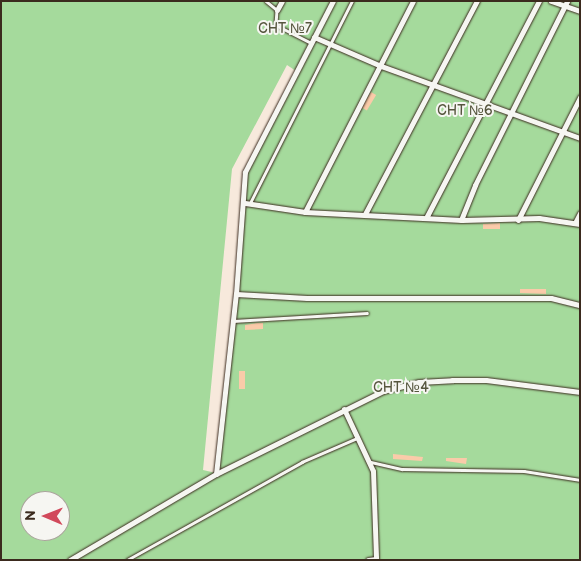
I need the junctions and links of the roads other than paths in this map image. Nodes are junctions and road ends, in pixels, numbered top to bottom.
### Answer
1 (266, 1) edge
2 (282, 1) edge
3 (333, 1) edge
4 (352, 1) edge
5 (414, 1) edge
6 (477, 1) edge
7 (539, 1) edge
8 (551, 1) edge
9 (566, 4) edge
10 (277, 10) junction
11 (580, 11) edge
12 (314, 37) junction
13 (311, 43) junction
14 (330, 44) junction
15 (381, 66) junction
16 (432, 85) junction
17 (580, 97) edge
18 (484, 104) junction
19 (512, 114) junction
20 (562, 132) junction
21 (580, 138) edge
22 (247, 204) junction
23 (305, 212) junction
24 (580, 213) edge
25 (365, 214) junction
26 (426, 218) junction
27 (461, 220) junction
28 (518, 220) junction
29 (577, 224) edge
30 (236, 294) junction
31 (580, 305) edge
32 (366, 312) dead end
33 (233, 321) junction
34 (580, 392) edge
35 (344, 409) junction
36 (358, 438) junction
37 (371, 462) junction
38 (216, 474) junction
39 (580, 480) edge
40 (376, 559) edge
41 (70, 560) edge
42 (127, 560) edge
43 (368, 560) edge

1 - 10 lane
2 - 10 street
3 - 12 street
4 - 14 lane
5 - 15 street
6 - 16 street
7 - 18 street
8 - 9 street
9 - 11 street
9 - 19 street
10 - 13 lane
12 - 13 street
12 - 14 street
13 - 22 street
14 - 15 street
14 - 22 lane
15 - 16 street
15 - 23 street
16 - 18 street
16 - 25 street
17 - 20 street
18 - 19 street
18 - 26 street
19 - 20 street
19 - 27 street
20 - 21 street
20 - 28 street
22 - 23 street
22 - 30 street
23 - 25 street
24 - 29 street
25 - 26 street
26 - 27 street
27 - 28 street
28 - 29 street
30 - 31 street
30 - 33 street
32 - 33 lane
33 - 38 street
34 - 35 street
35 - 36 street
35 - 38 street
36 - 37 street
36 - 42 lane
37 - 39 lane
37 - 40 street
38 - 41 street
40 - 43 street

